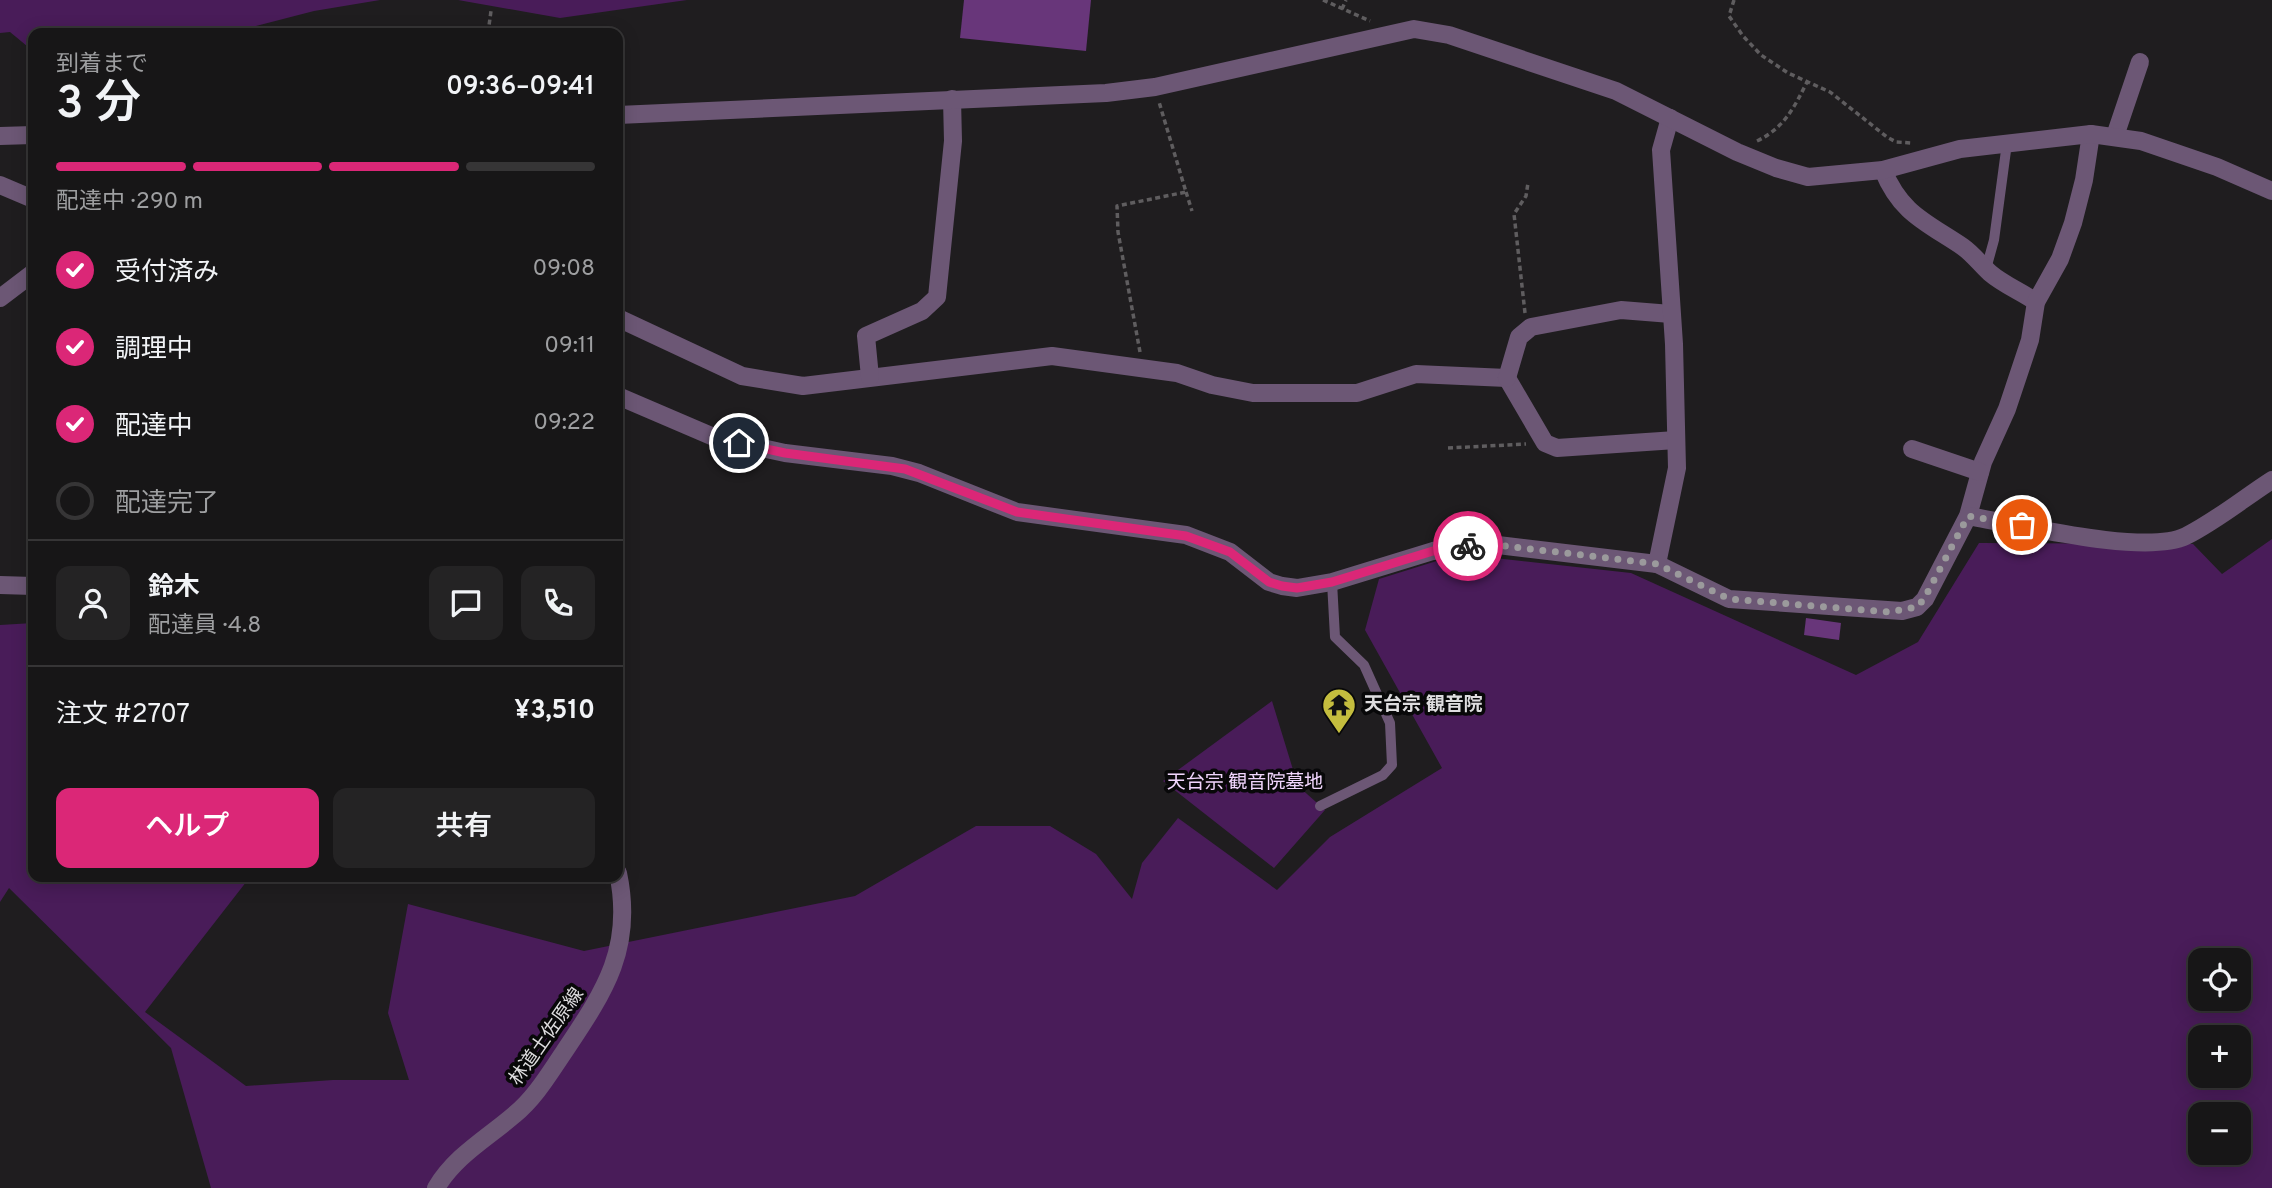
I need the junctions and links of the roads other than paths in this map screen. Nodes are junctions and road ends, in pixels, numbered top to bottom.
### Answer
1 (2140, 62) dead end
2 (952, 99) junction
3 (623, 115) edge
4 (1670, 118) junction
5 (2091, 134) junction
6 (28, 135) edge
7 (0, 136) edge
8 (2115, 136) junction
9 (2007, 143) junction
10 (1884, 170) junction
11 (0, 185) edge
12 (2272, 191) edge
13 (28, 197) edge
14 (1986, 269) junction
15 (28, 277) edge
16 (0, 298) edge
17 (2036, 302) junction
18 (1671, 314) junction
19 (623, 320) edge
20 (870, 377) junction
21 (1507, 378) junction
22 (623, 398) edge
23 (1676, 440) junction
24 (1912, 449) dead end
25 (1980, 472) junction
26 (2272, 480) edge
27 (1968, 516) junction
28 (1657, 564) junction
29 (1332, 582) junction
30 (0, 585) edge
31 (28, 586) edge
32 (1320, 806) dead end
33 (619, 882) edge
34 (436, 1188) edge

1 - 8 street
2 - 3 street
2 - 4 street
2 - 20 street
4 - 10 street
4 - 18 street
5 - 8 street
5 - 9 street
5 - 17 street
6 - 7 street
8 - 12 street
9 - 10 street
9 - 14 lane
10 - 14 street
11 - 13 street
14 - 17 street
15 - 16 street
17 - 25 street
18 - 21 street
18 - 23 street
19 - 20 street
20 - 21 street
21 - 23 street
22 - 29 street
23 - 28 street
24 - 25 street
25 - 27 street
26 - 27 street
27 - 28 street
28 - 29 street
29 - 32 lane
30 - 31 street
33 - 34 street, 林道土佐原線

